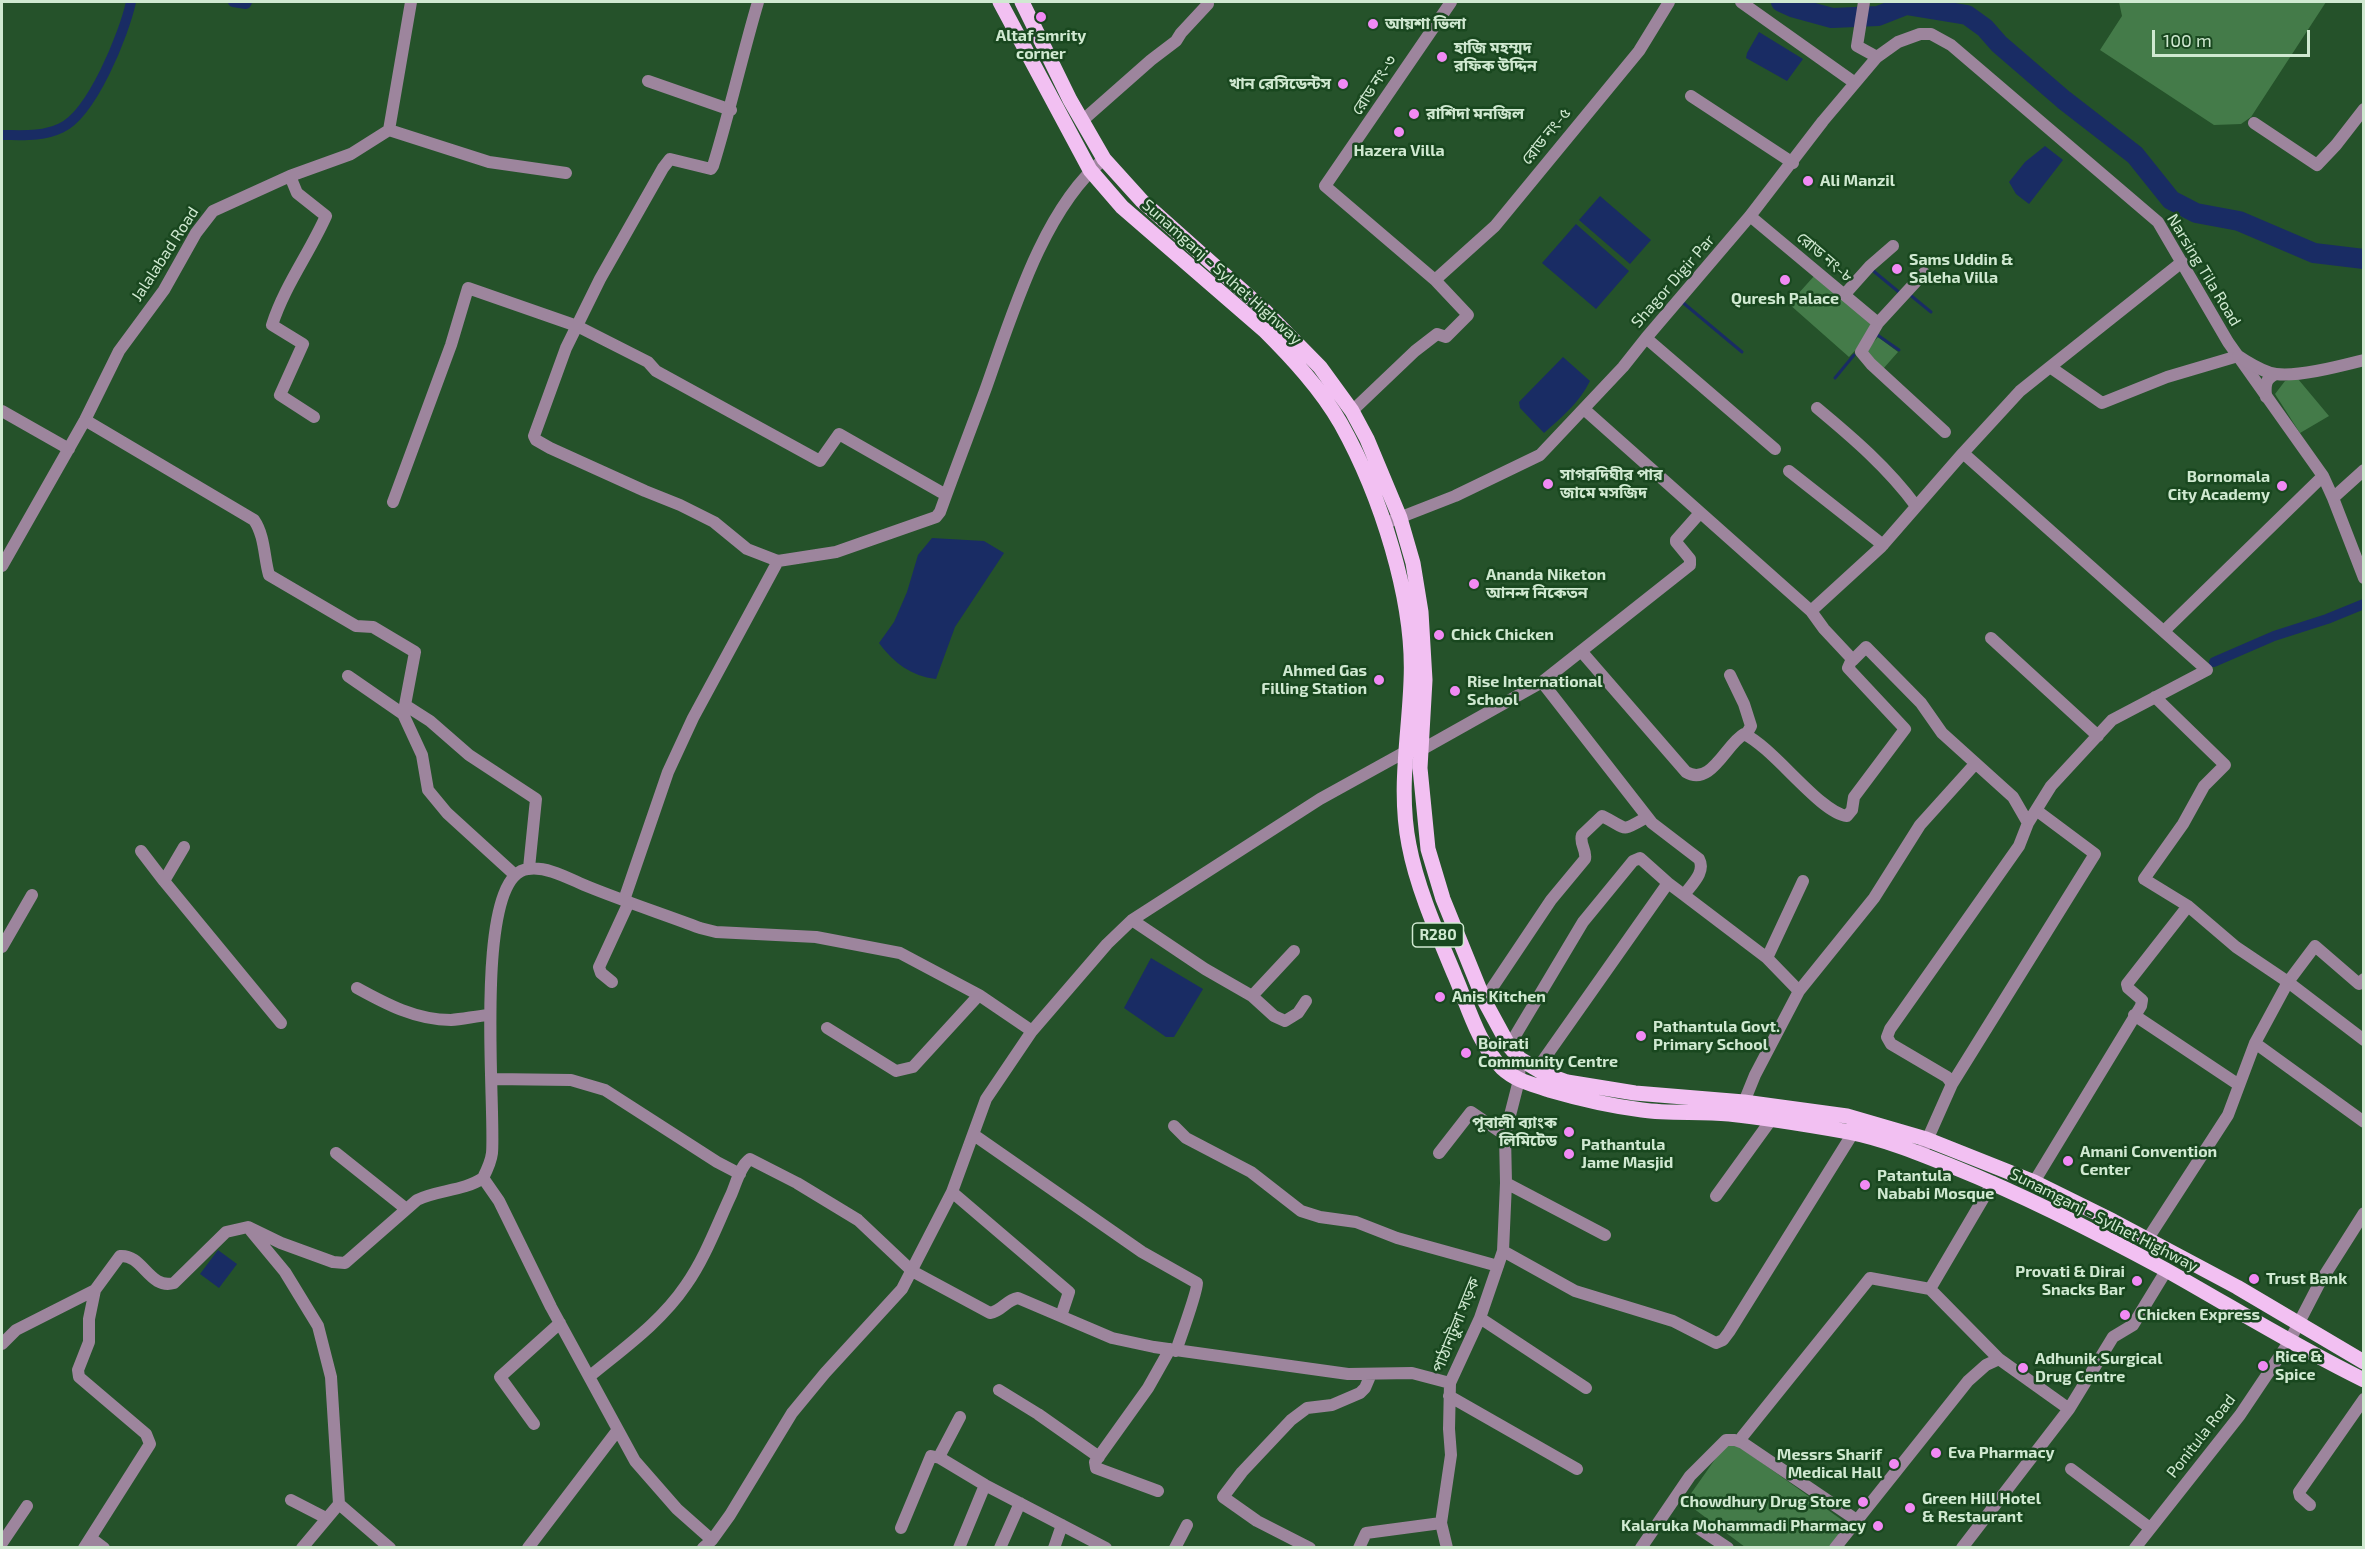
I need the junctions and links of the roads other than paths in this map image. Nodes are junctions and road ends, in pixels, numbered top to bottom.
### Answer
1 (411, 2) edge
2 (758, 2) edge
3 (1000, 2) edge
4 (1451, 2) edge
5 (1669, 2) edge
6 (1741, 2) edge
7 (1864, 3) edge
8 (1023, 4) edge
9 (1208, 4) dead end
10 (1009, 20) junction
11 (1940, 38) joint
12 (1877, 57) junction
13 (648, 81) dead end
14 (1855, 84) junction
15 (1691, 96) dead end
16 (2364, 109) edge
17 (731, 110) junction
18 (1083, 120) junction
19 (2254, 123) dead end
20 (389, 130) junction
21 (1104, 159) junction
22 (1793, 163) junction
23 (1090, 171) junction
24 (566, 173) dead end
25 (290, 176) junction
26 (1750, 216) junction
27 (1893, 246) dead end
28 (2182, 262) junction
29 (1924, 273) dead end
30 (1435, 280) junction
31 (1845, 294) junction
32 (1878, 323) junction
33 (577, 326) junction
34 (1646, 338) junction
35 (2238, 357) junction
36 (2364, 360) edge
37 (2050, 367) junction
38 (2276, 374) junction
39 (2266, 397) junction
40 (1817, 408) dead end
41 (1584, 410) junction
42 (2, 411) edge
43 (1352, 411) junction
44 (314, 417) dead end
45 (85, 420) junction
46 (1945, 432) dead end
47 (69, 449) junction
48 (1775, 449) dead end
49 (1963, 453) junction
50 (2364, 470) edge
51 (1789, 471) dead end
52 (2323, 476) junction
53 (946, 495) junction
54 (2333, 498) junction
55 (393, 502) dead end
56 (1916, 506) junction
57 (1699, 514) junction
58 (1400, 518) junction
59 (1384, 524) junction
60 (1883, 545) junction
61 (778, 561) junction
62 (2, 566) edge
63 (2364, 578) edge
64 (1811, 611) junction
65 (2164, 631) junction
66 (1991, 638) dead end
67 (1581, 651) junction
68 (1852, 659) junction
69 (1730, 675) dead end
70 (348, 676) dead end
71 (1542, 682) junction
72 (2155, 697) junction
73 (404, 709) junction
74 (1746, 735) junction
75 (2098, 736) junction
76 (1421, 750) junction
77 (1405, 752) junction
78 (1975, 764) junction
79 (2036, 810) junction
80 (1647, 817) junction
81 (2028, 823) junction
82 (184, 847) dead end
83 (141, 851) dead end
84 (529, 868) junction
85 (515, 875) junction
86 (164, 881) junction
87 (1803, 881) dead end
88 (1668, 883) junction
89 (32, 895) dead end
90 (1684, 895) junction
91 (627, 901) junction
92 (2188, 906) junction
93 (1132, 920) junction
94 (5, 931) edge
95 (2, 947) edge
96 (1294, 951) dead end
97 (1767, 958) junction
98 (2364, 979) edge
99 (612, 982) dead end
100 (2288, 982) junction
101 (357, 988) dead end
102 (1799, 991) junction
103 (979, 995) junction
104 (1252, 996) junction
105 (1484, 1000) junction
106 (1306, 1001) dead end
107 (489, 1015) junction
108 (2134, 1015) junction
109 (281, 1023) dead end
110 (827, 1028) dead end
111 (1032, 1031) junction
112 (2364, 1040) edge
113 (2255, 1043) junction
114 (1509, 1046) junction
115 (1520, 1059) junction
116 (1537, 1069) junction
117 (493, 1078) junction
118 (1519, 1080) junction
119 (1952, 1084) junction
120 (2239, 1085) junction
121 (1744, 1102) junction
122 (1707, 1106) junction
123 (1771, 1120) junction
124 (2364, 1122) edge
125 (1174, 1126) dead end
126 (1853, 1133) junction
127 (974, 1135) junction
128 (1505, 1135) junction
129 (1924, 1147) junction
130 (336, 1153) dead end
131 (1439, 1153) dead end
132 (740, 1174) junction
133 (483, 1178) junction
134 (1993, 1182) junction
135 (2034, 1182) junction
136 (1506, 1183) junction
137 (952, 1192) junction
138 (1716, 1196) dead end
139 (405, 1208) junction
140 (2096, 1213) junction
141 (2364, 1213) edge
142 (248, 1227) junction
143 (2087, 1229) junction
144 (1605, 1235) dead end
145 (2147, 1240) junction
146 (1503, 1251) junction
147 (1498, 1266) junction
148 (2166, 1270) junction
149 (912, 1271) junction
150 (1930, 1289) junction
151 (95, 1290) junction
152 (1060, 1317) junction
153 (1480, 1318) junction
154 (560, 1323) junction
155 (2299, 1323) junction
156 (2289, 1342) junction
157 (2, 1344) edge
158 (1173, 1350) junction
159 (1998, 1359) junction
160 (2364, 1362) edge
161 (1371, 1374) junction
162 (590, 1376) junction
163 (2364, 1380) edge
164 (1586, 1388) dead end
165 (1449, 1389) junction
166 (999, 1390) dead end
167 (2364, 1399) edge
168 (2069, 1409) junction
169 (960, 1417) dead end
170 (534, 1424) dead end
171 (617, 1431) junction
172 (1742, 1437) dead end
173 (1099, 1457) junction
174 (940, 1458) junction
175 (1577, 1469) dead end
176 (2071, 1469) dead end
177 (985, 1485) junction
178 (1158, 1491) dead end
179 (291, 1500) dead end
180 (1020, 1503) junction
181 (339, 1504) junction
182 (2310, 1505) dead end
183 (27, 1506) dead end
184 (326, 1518) junction
185 (1858, 1521) junction
186 (1440, 1523) junction
187 (1062, 1525) junction
188 (1187, 1525) dead end
189 (901, 1528) dead end
190 (1698, 1528) dead end
191 (2150, 1528) junction
192 (2, 1543) edge
193 (88, 1543) edge
194 (707, 1544) edge
195 (104, 1548) edge
196 (302, 1548) edge
197 (390, 1548) edge
198 (528, 1548) edge
199 (959, 1548) edge
200 (1000, 1548) edge
201 (1054, 1548) edge
202 (1106, 1548) edge
203 (1175, 1548) edge
204 (1310, 1548) edge
205 (1359, 1548) edge
206 (1447, 1548) edge
207 (1641, 1548) edge
208 (1728, 1548) edge
209 (1835, 1548) edge
210 (1962, 1548) edge
211 (2135, 1548) edge

1 - 20 street
2 - 17 street
3 - 10 main road, Sunamganj - Sylhet Highway / R280
4 - 30 street, রোড নং-৩
5 - 30 street, রোড নং-৫
6 - 14 street
7 - 12 street
8 - 10 street
8 - 18 main road, Sunamganj - Sylhet Highway / R280
9 - 18 street
10 - 23 main road, Sunamganj - Sylhet Highway / R280
11 - 12 street, Shagor Digir Par
11 - 28 street, Narsing Tila Road
12 - 14 street, Shagor Digir Par
13 - 17 street
14 - 22 street, Shagor Digir Par
15 - 22 street
16 - 19 street
17 - 33 street
18 - 21 main road, Sunamganj - Sylhet Highway / R280
20 - 24 street
20 - 25 street, Jalalabad Road
21 - 23 street
21 - 43 main road, Sunamganj - Sylhet Highway / R280
22 - 26 street, Shagor Digir Par
23 - 53 street
23 - 59 main road, Sunamganj - Sylhet Highway / R280
25 - 44 street
25 - 45 street, Jalalabad Road
26 - 31 street, রোড নং-৮
26 - 34 street, Shagor Digir Par
27 - 31 street
28 - 35 street, Narsing Tila Road
28 - 37 street
29 - 32 street
30 - 43 street
31 - 32 street, রোড নং-৮
32 - 46 street
33 - 53 street
33 - 55 street
33 - 61 street
34 - 41 street, Shagor Digir Par
34 - 48 street
35 - 37 street
35 - 38 street
35 - 39 street, Narsing Tila Road
36 - 38 street
37 - 49 street
38 - 39 street
39 - 52 street, Narsing Tila Road
40 - 56 street
41 - 57 street
41 - 58 street, Shagor Digir Par
42 - 47 street
43 - 58 main road, Sunamganj - Sylhet Highway / R280
45 - 47 street, Jalalabad Road
45 - 73 street
47 - 62 street, Jalalabad Road
49 - 56 street
49 - 65 street
50 - 54 street
51 - 60 street
52 - 54 street, Narsing Tila Road
52 - 65 street
53 - 61 street
54 - 63 street, Narsing Tila Road
56 - 60 street
57 - 64 street
57 - 67 street
58 - 59 street, Shagor Digir Par
58 - 76 main road, Sunamganj - Sylhet Highway / R280
59 - 77 main road, Sunamganj - Sylhet Highway / R280
60 - 64 street
61 - 91 street
64 - 68 street
65 - 72 street
66 - 75 street
67 - 71 street
67 - 74 street
68 - 74 street
68 - 78 street
69 - 74 street
70 - 73 street
71 - 76 street
71 - 80 street
72 - 75 street
72 - 92 street
73 - 84 street
73 - 85 street
75 - 79 street
76 - 77 street
76 - 105 main road, Sunamganj - Sylhet Highway / R280
77 - 93 street
77 - 118 main road, Sunamganj - Sylhet Highway / R280
78 - 81 street
78 - 102 street
79 - 81 street
79 - 119 street
80 - 90 street
80 - 105 street
81 - 119 street
82 - 86 street
83 - 86 street
84 - 85 street
84 - 91 street
85 - 107 street
86 - 109 street
87 - 97 street
88 - 90 street
88 - 114 street
88 - 116 street
89 - 94 street
90 - 97 street
91 - 99 street
91 - 103 street
92 - 100 street
92 - 108 street
93 - 104 street
93 - 111 street
94 - 95 street
96 - 104 street
97 - 102 street
98 - 100 street
100 - 112 street
100 - 113 street
101 - 107 street
102 - 121 street
103 - 110 street
103 - 111 street
104 - 106 street
105 - 114 main road, Sunamganj - Sylhet Highway / R280
107 - 117 street
108 - 120 street
108 - 135 street
111 - 127 street
113 - 120 street
113 - 124 street
114 - 115 main road, Sunamganj - Sylhet Highway / R280
115 - 116 main road, Sunamganj - Sylhet Highway / R280
115 - 118 street, পাঠানটুলা সড়ক
116 - 122 main road, Sunamganj - Sylhet Highway / R280
117 - 132 street
117 - 133 street
118 - 122 main road, Sunamganj - Sylhet Highway / R280
118 - 128 street, পাঠানটুলা সড়ক
119 - 129 street
120 - 145 street
121 - 122 main road, Sunamganj - Sylhet Highway / R280
121 - 129 main road, Sunamganj - Sylhet Highway / R280
122 - 123 main road, Sunamganj - Sylhet Highway / R280
123 - 126 main road, Sunamganj - Sylhet Highway / R280
123 - 138 street
125 - 147 street
126 - 129 main road, Sunamganj - Sylhet Highway / R280
126 - 146 street
127 - 137 street
127 - 158 street
128 - 131 street
128 - 136 street, পাঠানটুলা সড়ক
129 - 134 main road, Sunamganj - Sylhet Highway / R280
129 - 135 main road, Sunamganj - Sylhet Highway / R280
130 - 139 street
132 - 149 street
132 - 162 street
133 - 139 street
133 - 154 street
134 - 143 main road, Sunamganj - Sylhet Highway / R280
134 - 150 street
135 - 140 main road, Sunamganj - Sylhet Highway / R280
136 - 144 street
136 - 146 street, পাঠানটুলা সড়ক
137 - 149 street
137 - 152 street
139 - 142 street
140 - 143 main road
140 - 145 main road, Sunamganj - Sylhet Highway / R280
141 - 155 street, Ponitula Road
142 - 151 street
142 - 181 street
143 - 148 main road, Sunamganj - Sylhet Highway / R280
145 - 155 main road, Sunamganj - Sylhet Highway / R280
146 - 147 street, পাঠানটুলা সড়ক
147 - 153 street, পাঠানটুলা সড়ক
148 - 156 main road, Sunamganj - Sylhet Highway / R280
148 - 168 street
149 - 152 street
149 - 194 street
150 - 159 street
150 - 172 street
151 - 157 street
151 - 193 street
152 - 158 street
153 - 164 street
153 - 165 street, পাঠানটুলা সড়ক
154 - 162 street
154 - 170 street
155 - 156 street, Ponitula Road
155 - 160 main road, Sunamganj - Sylhet Highway / R280
156 - 163 main road, Sunamganj - Sylhet Highway / R280
156 - 191 street, Ponitula Road
158 - 161 street
158 - 173 street
159 - 168 street
159 - 185 street
161 - 165 street
161 - 204 street
162 - 171 street
165 - 175 street
165 - 186 street, পাঠানটুলা সড়ক
166 - 173 street
167 - 182 street
168 - 210 street
169 - 174 street
171 - 194 street
171 - 198 street
173 - 178 street
174 - 177 street
174 - 189 street
176 - 191 street
177 - 180 street
177 - 199 street
179 - 184 street
180 - 187 street
180 - 200 street
181 - 184 street
181 - 197 street
183 - 192 street
184 - 196 street
185 - 207 street
185 - 209 street
186 - 205 street
186 - 206 street, পাঠানটুলা সড়ক
187 - 201 street
187 - 202 street
188 - 203 street
190 - 208 street
191 - 211 street, Ponitula Road
193 - 195 street

